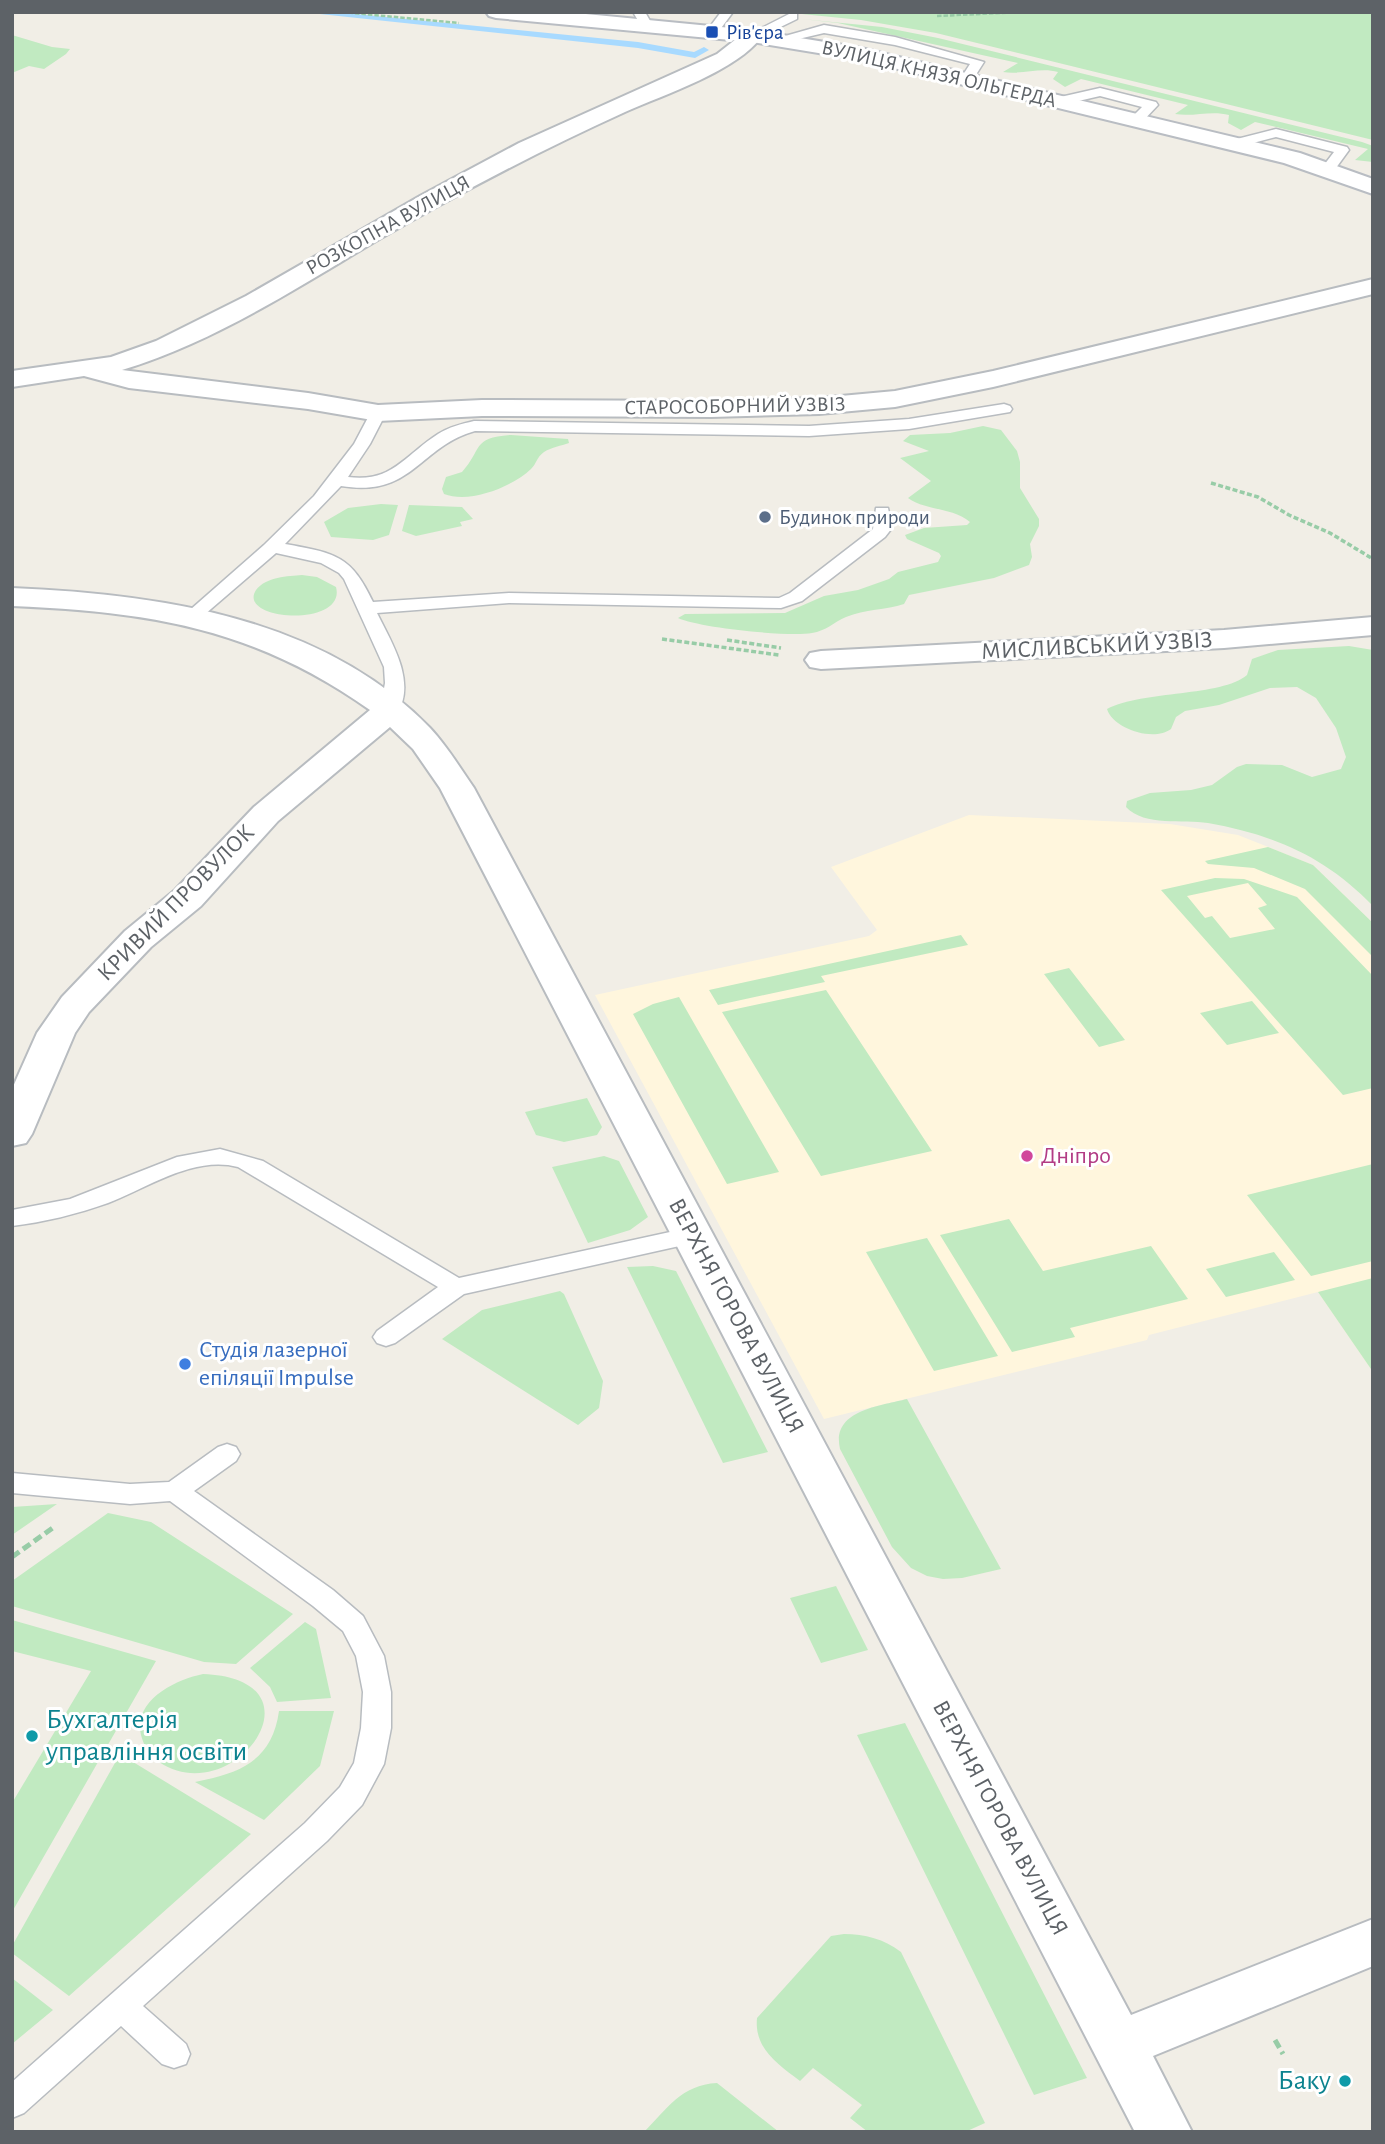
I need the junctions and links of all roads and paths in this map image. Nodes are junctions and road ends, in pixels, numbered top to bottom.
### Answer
1 (496, 12) edge
2 (727, 12) edge
3 (793, 16) dead end
4 (643, 19) edge
5 (712, 32) junction
6 (752, 36) junction
7 (1373, 187) edge
8 (1373, 286) edge
9 (87, 369) junction
10 (12, 379) edge
11 (1004, 410) dead end
12 (378, 413) junction
13 (335, 480) junction
14 (1211, 483) dead end
15 (882, 512) dead end
16 (273, 547) junction
17 (1373, 559) edge
18 (12, 597) edge
19 (368, 608) junction
20 (191, 617) junction
21 (1373, 626) edge
22 (821, 660) dead end
23 (390, 710) junction
24 (12, 1134) edge
25 (12, 1218) edge
26 (693, 1235) junction
27 (456, 1287) junction
28 (386, 1338) dead end
29 (227, 1454) dead end
30 (12, 1483) edge
31 (175, 1491) junction
32 (1373, 1942) edge
33 (121, 2006) junction
34 (1273, 2036) dead end
35 (1119, 2045) junction
36 (174, 2054) dead end
37 (1283, 2054) dead end
38 (12, 2103) edge
39 (1164, 2132) edge

1 - 4 street, ВУЛИЦЯ КНЯЗЯ ОЛЬГЕРДА
2 - 5 lane
3 - 6 lane
4 - 5 street, ВУЛИЦЯ КНЯЗЯ ОЛЬГЕРДА
5 - 6 street, ВУЛИЦЯ КНЯЗЯ ОЛЬГЕРДА
6 - 7 street, ВУЛИЦЯ КНЯЗЯ ОЛЬГЕРДА
6 - 9 street, РОЗКОПНА ВУЛИЦЯ
8 - 12 street, СТАРОСОБОРНИЙ УЗВІЗ
9 - 10 street, РОЗКОПНА ВУЛИЦЯ
9 - 12 street, СТАРОСОБОРНИЙ УЗВІЗ
11 - 13 lane
12 - 13 lane
13 - 16 lane
14 - 17 path
15 - 19 lane
16 - 19 lane
16 - 20 lane
18 - 20 street, ВЕРХНЯ ГОРОВА ВУЛИЦЯ
19 - 23 lane
20 - 23 street, ВЕРХНЯ ГОРОВА ВУЛИЦЯ
21 - 22 street, МИСЛИВСЬКИЙ УЗВІЗ
23 - 24 street, КРИВИЙ ПРОВУЛОК
23 - 26 street, ВЕРХНЯ ГОРОВА ВУЛИЦЯ
25 - 27 lane
26 - 27 lane
26 - 35 street, ВЕРХНЯ ГОРОВА ВУЛИЦЯ
27 - 28 lane
29 - 31 lane
30 - 31 lane
31 - 33 lane
32 - 35 street
33 - 36 lane
33 - 38 lane
34 - 37 path
35 - 39 street, ВЕРХНЯ ГОРОВА ВУЛИЦЯ

